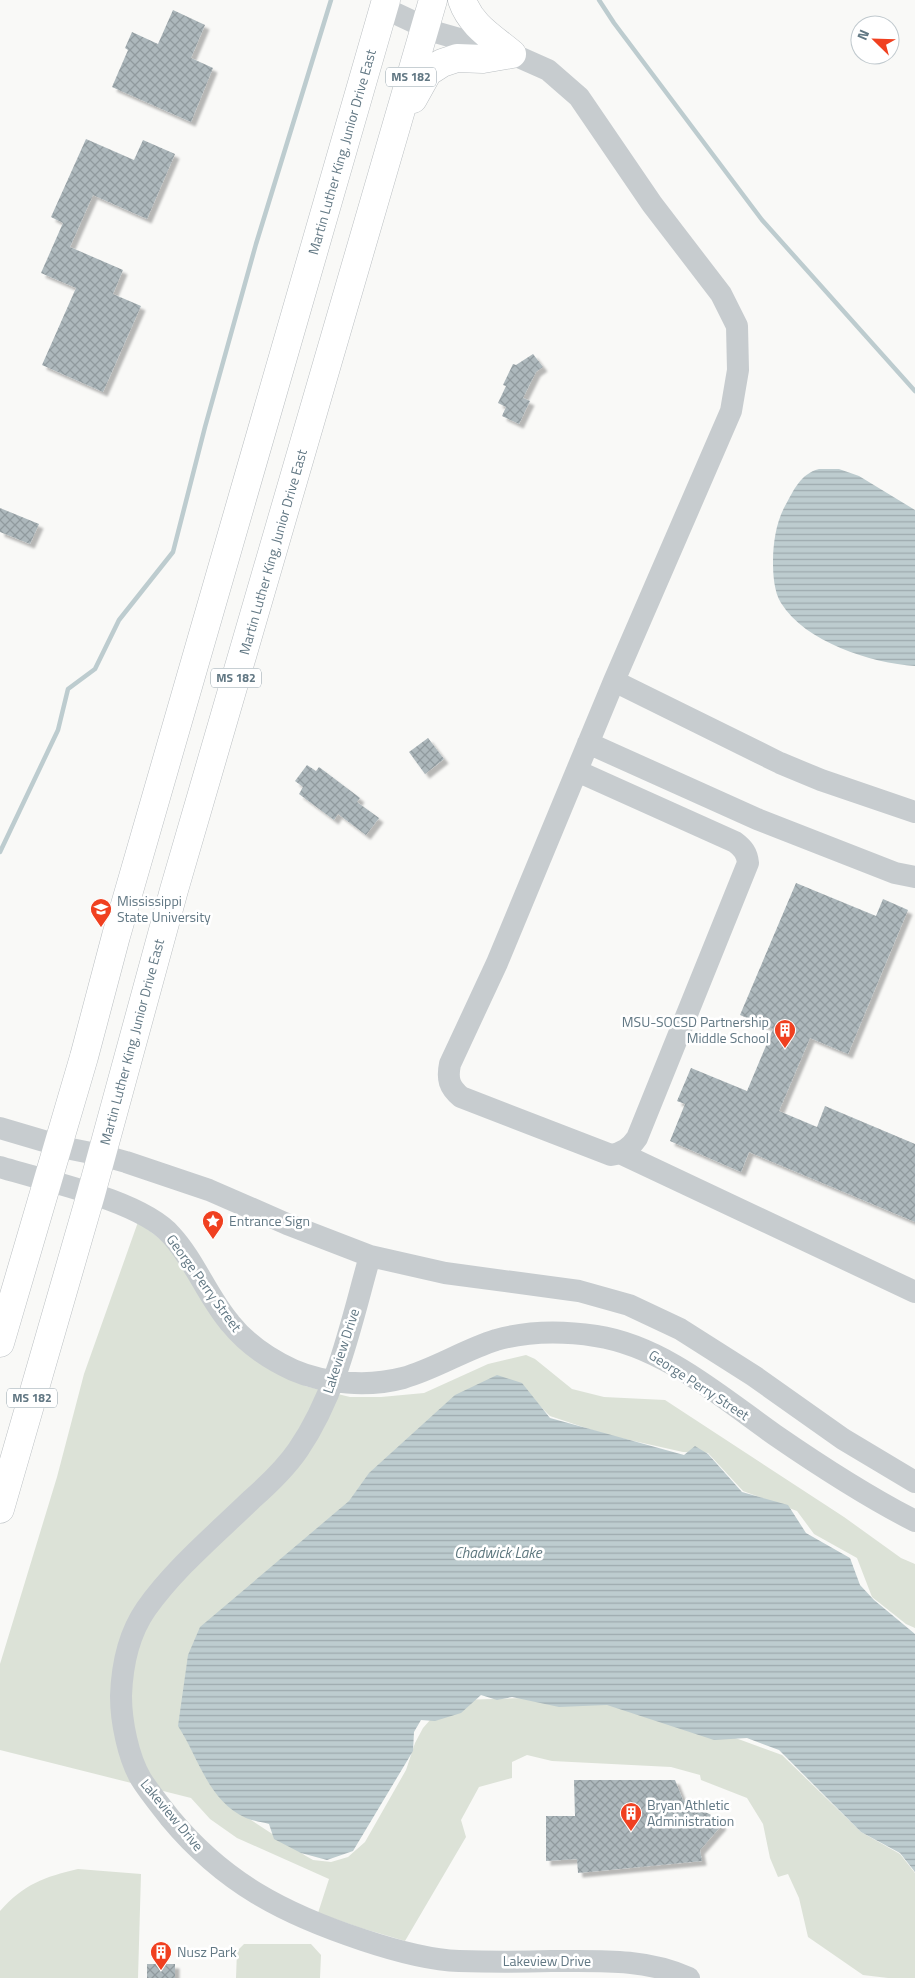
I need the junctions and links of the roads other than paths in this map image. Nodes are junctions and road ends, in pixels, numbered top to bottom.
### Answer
1 (433, 0) edge
2 (462, 0) edge
3 (385, 4) edge
4 (425, 27) junction
5 (512, 54) junction
6 (396, 128) junction
7 (614, 681) junction
8 (588, 743) junction
9 (577, 771) junction
10 (915, 812) edge
11 (915, 877) edge
12 (0, 1128) edge
13 (57, 1144) junction
14 (620, 1153) junction
15 (101, 1155) junction
16 (0, 1167) edge
17 (48, 1181) junction
18 (90, 1194) junction
19 (370, 1256) junction
20 (915, 1292) edge
21 (0, 1343) edge
22 (334, 1380) junction
23 (915, 1482) edge
24 (0, 1509) edge
25 (915, 1521) edge
26 (689, 1978) edge

1 - 4 main road, Martin Luther King, Junior Drive East / MS 182
2 - 5 main road
3 - 4 street
3 - 13 main road, Martin Luther King, Junior Drive East / MS 182
4 - 5 street
4 - 6 main road, Martin Luther King, Junior Drive East / MS 182
5 - 6 main road
5 - 7 street
6 - 15 main road, Martin Luther King, Junior Drive East / MS 182
7 - 8 street
7 - 10 street
8 - 9 street
8 - 11 street
9 - 14 street
9 - 14 street
12 - 13 street
13 - 15 street
13 - 17 main road, Martin Luther King, Junior Drive East / MS 182
14 - 20 street
15 - 18 main road, Martin Luther King, Junior Drive East / MS 182
15 - 19 street
16 - 17 street, George Perry Street
17 - 18 street, George Perry Street
17 - 21 main road, Martin Luther King, Junior Drive East / MS 182
18 - 22 street, George Perry Street
18 - 24 main road, Martin Luther King, Junior Drive East / MS 182
19 - 22 street, Lakeview Drive
19 - 23 street
22 - 25 street, George Perry Street
22 - 26 street, Lakeview Drive

